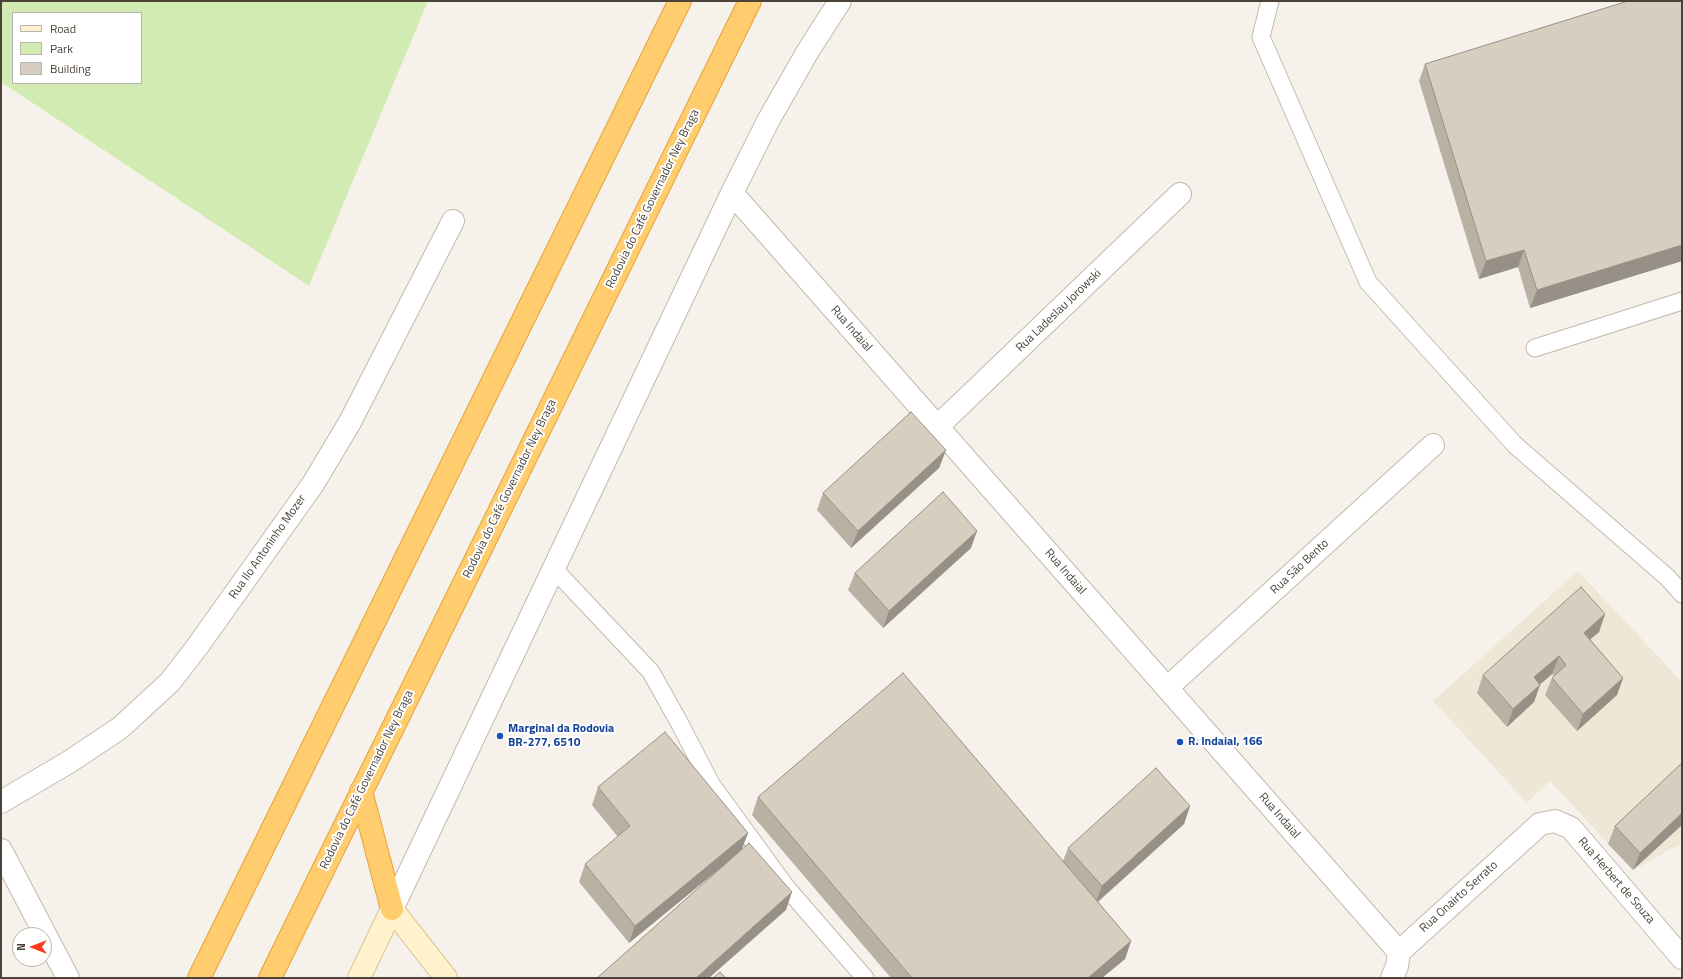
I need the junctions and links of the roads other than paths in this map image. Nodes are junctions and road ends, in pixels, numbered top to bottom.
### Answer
1 (680, 1) edge
2 (750, 1) edge
3 (840, 1) edge
4 (1270, 1) edge
5 (732, 193) junction
6 (1180, 194) dead end
7 (453, 221) dead end
8 (1682, 301) edge
9 (1535, 348) dead end
10 (937, 427) junction
11 (1433, 445) dead end
12 (553, 568) junction
13 (1682, 594) edge
14 (1167, 688) junction
15 (361, 790) junction
16 (1, 802) edge
17 (1540, 824) joint
18 (1, 850) edge
19 (392, 909) junction
20 (1399, 952) junction
21 (1682, 958) edge
22 (68, 978) edge
23 (199, 978) edge
24 (270, 978) edge
25 (359, 978) edge
26 (446, 978) edge
27 (865, 978) edge
28 (1392, 978) edge

1 - 23 highway
2 - 15 highway, Rodovia do Café Governador Ney Braga
3 - 5 street
4 - 13 lane
5 - 10 street, Rua Indaial
5 - 12 street
6 - 10 street, Rua Ladeslau Jorowski
7 - 16 street, Rua Ilo Antoninho Mozer
8 - 9 lane
10 - 14 street, Rua Indaial
11 - 14 street, Rua São Bento
12 - 19 street
12 - 27 lane
14 - 20 street, Rua Indaial
15 - 19 highway
15 - 24 highway, Rodovia do Café Governador Ney Braga
17 - 20 street, Rua Onairto Serrato
17 - 21 street, Rua Herbert de Souza
18 - 22 street
19 - 25 main road
19 - 26 main road
20 - 28 street

